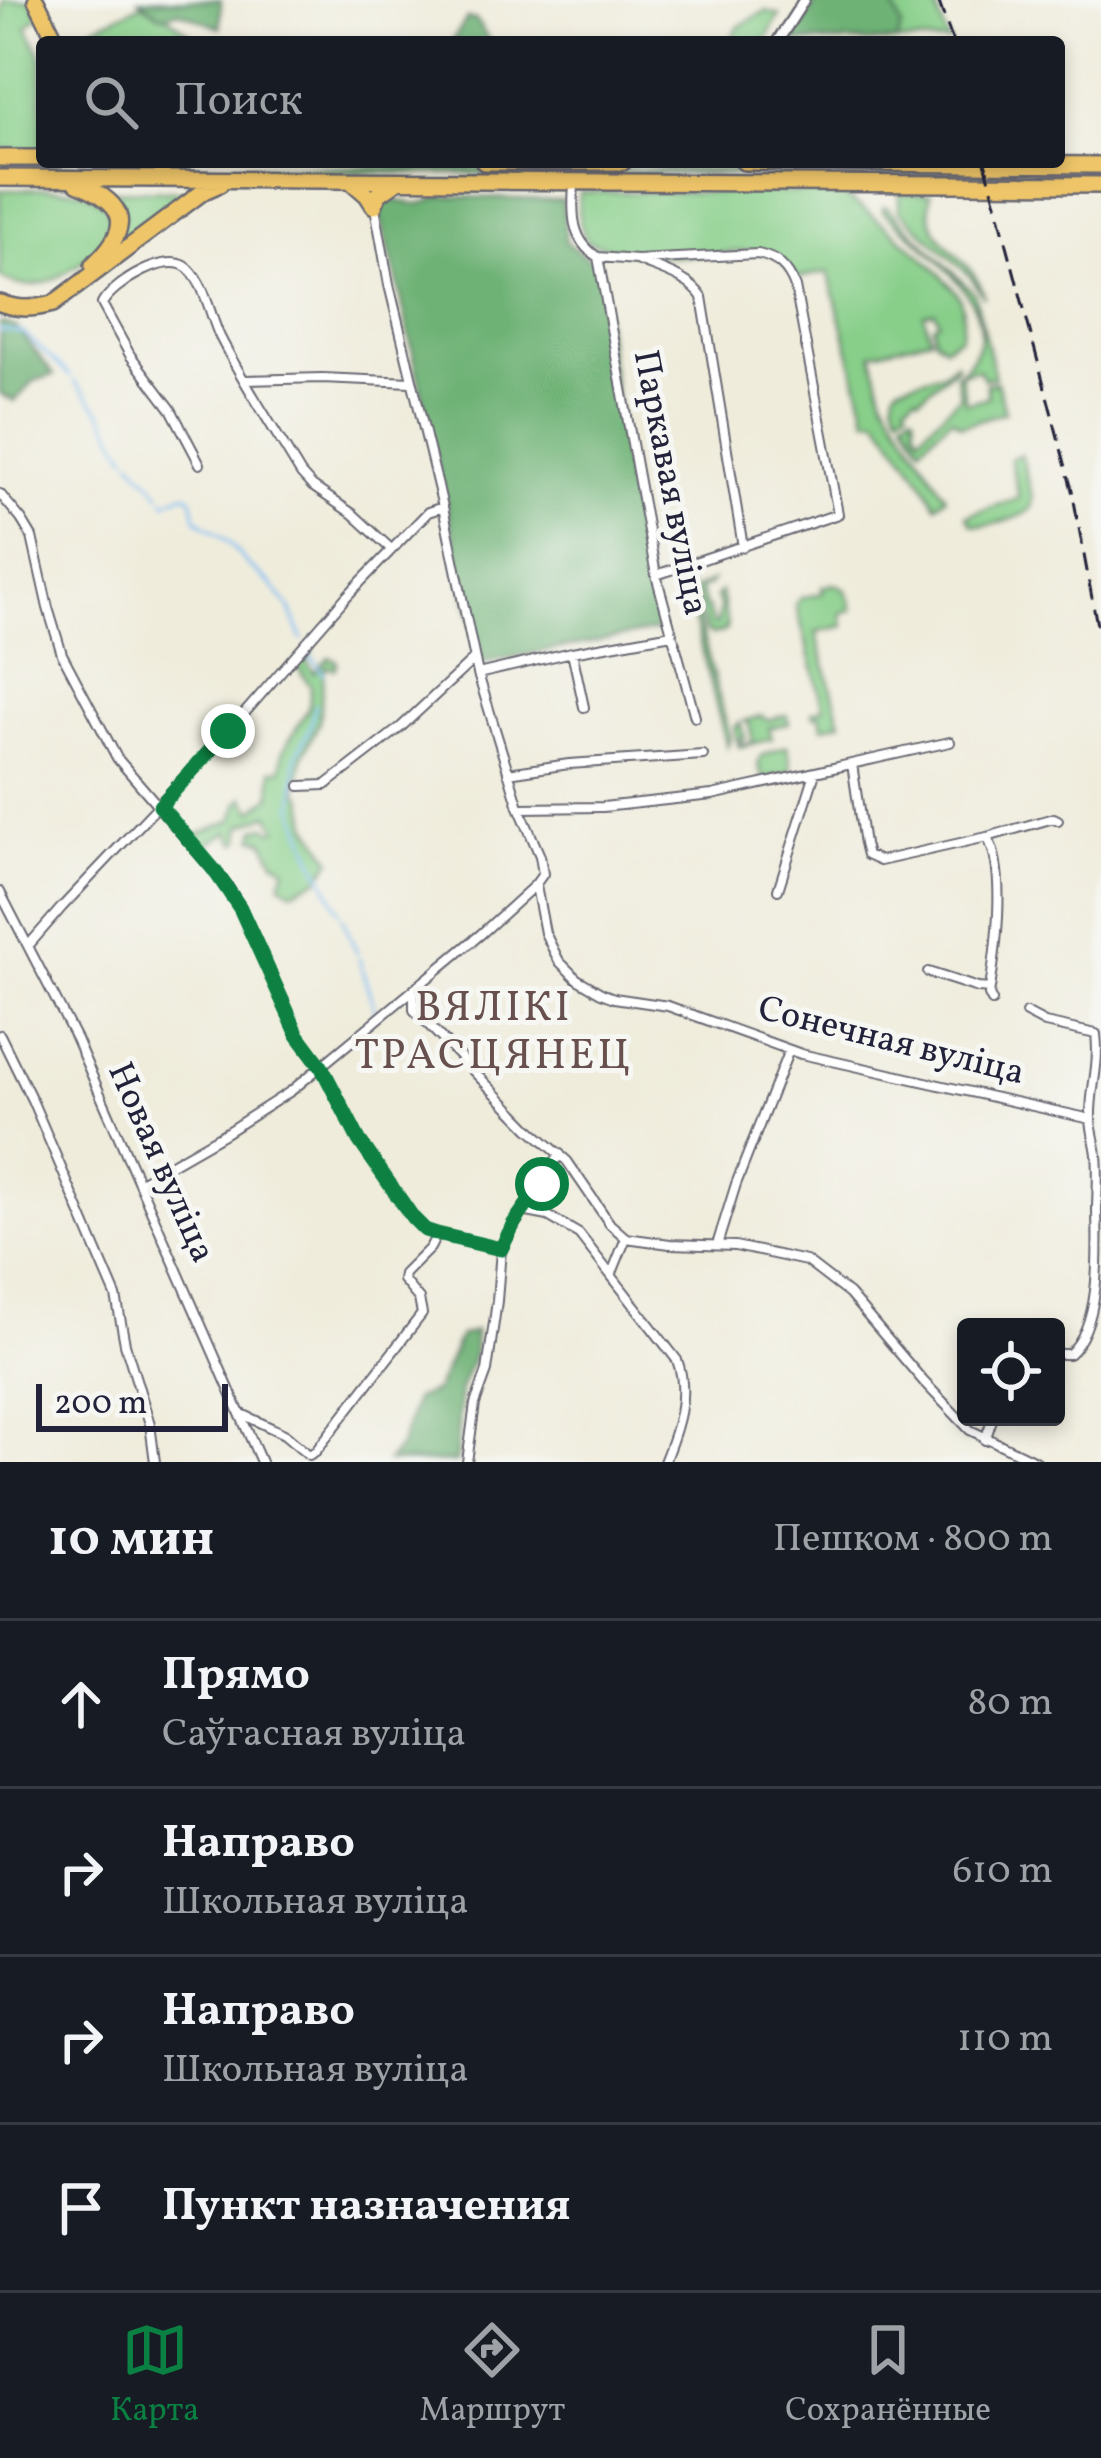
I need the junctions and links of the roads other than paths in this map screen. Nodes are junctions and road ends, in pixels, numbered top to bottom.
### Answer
1 (35, 0) edge
2 (804, 0) edge
3 (54, 36) edge
4 (781, 36) edge
5 (0, 158) edge
6 (36, 158) edge
7 (1065, 165) edge
8 (1101, 165) edge
9 (572, 168) edge
10 (0, 178) edge
11 (69, 180) junction
12 (227, 181) junction
13 (352, 182) junction
14 (396, 182) junction
15 (573, 182) junction
16 (1101, 184) edge
17 (374, 206) junction
18 (598, 257) junction
19 (637, 260) junction
20 (0, 293) edge
21 (0, 303) edge
22 (244, 380) junction
23 (411, 382) junction
24 (200, 464) dead end
25 (0, 494) edge
26 (442, 507) junction
27 (743, 547) junction
28 (391, 550) junction
29 (656, 575) junction
30 (672, 634) junction
31 (572, 652) junction
32 (475, 658) junction
33 (478, 674) junction
34 (584, 707) dead end
35 (695, 717) dead end
36 (950, 742) dead end
37 (704, 755) dead end
38 (852, 764) junction
39 (508, 773) junction
40 (815, 773) junction
41 (301, 786) dead end
42 (160, 806) junction
43 (519, 807) junction
44 (1058, 820) dead end
45 (988, 837) junction
46 (536, 885) junction
47 (778, 890) dead end
48 (0, 892) edge
49 (28, 946) junction
50 (928, 971) dead end
51 (418, 986) junction
52 (990, 988) junction
53 (403, 998) junction
54 (992, 1001) dead end
55 (413, 1010) junction
56 (1026, 1012) dead end
57 (0, 1035) edge
58 (789, 1050) junction
59 (321, 1066) junction
60 (1090, 1119) junction
61 (560, 1154) junction
62 (140, 1182) junction
63 (522, 1211) junction
64 (437, 1234) junction
65 (626, 1238) junction
66 (717, 1245) junction
67 (501, 1249) junction
68 (612, 1273) junction
69 (1065, 1353) edge
70 (240, 1413) junction
71 (990, 1426) edge
72 (985, 1439) junction
73 (155, 1462) edge
74 (261, 1462) edge
75 (467, 1462) edge
76 (664, 1462) edge
77 (1037, 1462) edge

1 - 3 highway
2 - 4 street
5 - 6 highway
7 - 8 highway
9 - 15 highway
10 - 11 highway
11 - 12 highway
11 - 20 highway
12 - 13 highway
12 - 21 highway
13 - 14 highway
13 - 17 highway
14 - 15 highway
14 - 17 highway
15 - 16 highway
15 - 18 street, Паркавая вуліца
17 - 23 street, Сонечная вуліца
18 - 19 street
18 - 29 street, Паркавая вуліца
19 - 27 street
19 - 27 street
22 - 23 street
22 - 24 street
22 - 28 street
23 - 26 street, Сонечная вуліца
25 - 42 street
26 - 28 street
26 - 32 street, Сонечная вуліца
27 - 29 street
28 - 42 street
29 - 30 street, Паркавая вуліца
30 - 31 street
30 - 35 street, Паркавая вуліца
31 - 33 street
31 - 34 street
32 - 33 street, Сонечная вуліца
32 - 41 street
33 - 39 street, Сонечная вуліца
36 - 38 street
37 - 39 street
38 - 40 street
38 - 45 street
39 - 43 street, Сонечная вуліца
40 - 43 street
40 - 47 street
42 - 49 street
42 - 59 street
43 - 46 street, Сонечная вуліца
44 - 45 street
45 - 52 street
46 - 51 street
46 - 58 street, Сонечная вуліца
48 - 49 street, Новая вуліца
49 - 62 street, Новая вуліца
50 - 52 street
51 - 53 street
51 - 55 street
52 - 54 street
53 - 55 street
53 - 59 street
55 - 61 street
56 - 60 street
57 - 73 street
58 - 60 street, Сонечная вуліца
58 - 66 street
59 - 62 street
59 - 64 street
60 - 69 street
61 - 63 street
61 - 65 street
62 - 70 street, Новая вуліца
63 - 67 street
63 - 68 street
64 - 67 street
64 - 70 street
65 - 66 street
65 - 68 street
66 - 72 street
67 - 75 street
68 - 76 street
70 - 74 street, Новая вуліца
71 - 72 street
72 - 77 street

